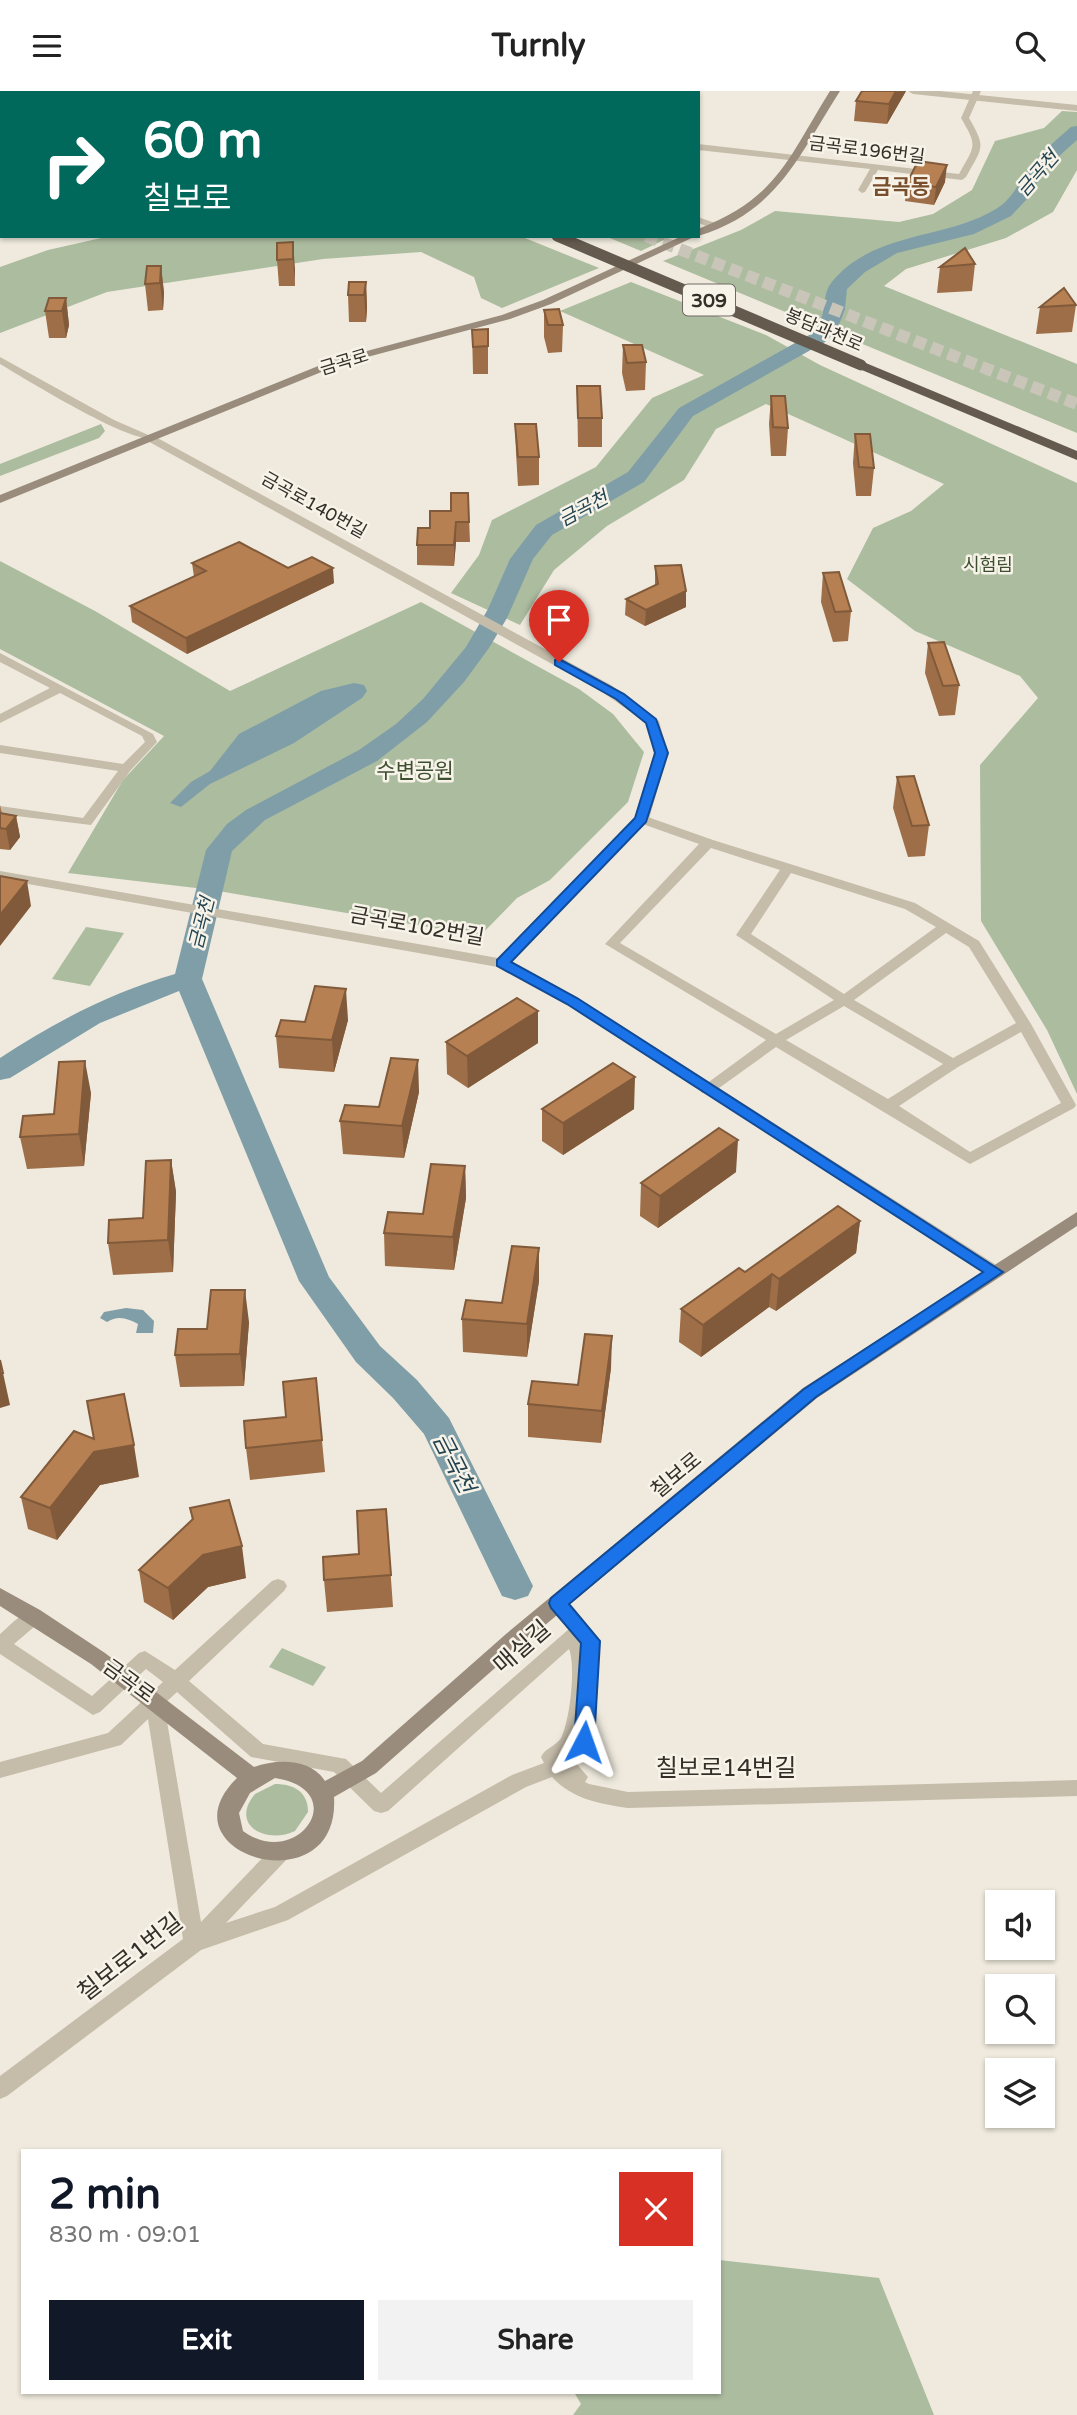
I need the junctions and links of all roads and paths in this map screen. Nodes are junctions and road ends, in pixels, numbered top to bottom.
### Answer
1 (835, 91) edge
2 (913, 91) edge
3 (976, 93) edge
4 (1077, 108) edge
5 (700, 147) edge
6 (797, 158) junction
7 (876, 167) junction
8 (862, 190) dead end
9 (700, 221) edge
10 (715, 226) junction
11 (700, 232) edge
12 (563, 238) edge
13 (588, 238) edge
14 (687, 238) edge
15 (0, 360) edge
16 (867, 362) junction
17 (148, 437) junction
18 (1077, 446) edge
19 (1077, 456) edge
20 (0, 499) edge
21 (3, 661) edge
22 (60, 688) junction
23 (0, 719) edge
24 (0, 749) edge
25 (126, 768) junction
26 (0, 810) edge
27 (642, 819) junction
28 (708, 843) junction
29 (789, 868) junction
30 (0, 875) edge
31 (946, 927) junction
32 (502, 963) junction
33 (844, 1000) junction
34 (1024, 1024) junction
35 (776, 1040) junction
36 (953, 1064) junction
37 (707, 1090) junction
38 (888, 1106) junction
39 (1077, 1218) edge
40 (995, 1272) junction
41 (278, 1586) dead end
42 (0, 1596) edge
43 (558, 1603) junction
44 (35, 1616) junction
45 (0, 1644) edge
46 (125, 1677) junction
47 (174, 1681) junction
48 (155, 1699) junction
49 (560, 1766) junction
50 (0, 1770) edge
51 (251, 1777) junction
52 (351, 1777) junction
53 (1077, 1783) edge
54 (1077, 1788) edge
55 (323, 1793) junction
56 (281, 1852) junction
57 (194, 1943) junction
58 (0, 2089) edge

1 - 6 main road
2 - 3 street
3 - 4 street
3 - 7 street, 금곡로196번길
5 - 6 street, 금곡로196번길
6 - 7 street, 금곡로196번길
6 - 10 main road
7 - 8 street
9 - 10 street
10 - 11 main road
12 - 16 highway, 봉담과천로 / 309, bridge
13 - 16 highway, 봉담과천로 / 309
14 - 17 main road, 금곡로
15 - 17 street
16 - 18 highway, 봉담과천로 / 309
16 - 19 highway, 봉담과천로 / 309
17 - 20 main road, 금곡로
17 - 27 street, 금곡로140번길
21 - 22 street
22 - 23 street
22 - 25 street
24 - 25 street
25 - 26 street
27 - 28 street
27 - 32 street
28 - 29 street
28 - 35 street
29 - 31 street
29 - 33 street
30 - 32 street, 금곡로102번길
31 - 33 street
31 - 34 street
32 - 37 street, 금곡로102번길
33 - 35 street
33 - 36 street
34 - 36 street
34 - 38 street
35 - 37 street
35 - 38 street
36 - 38 street
37 - 40 street, 금곡로102번길
39 - 40 main road, 칠보로
40 - 43 main road, 칠보로
41 - 47 street
42 - 44 main road, 금곡로
43 - 49 street
43 - 52 main road, 칠보로
44 - 45 street
44 - 46 main road, 금곡로
45 - 46 street, 매실길
46 - 47 street, 매실길
46 - 48 main road, 금곡로
47 - 48 street
47 - 52 street, 매실길
48 - 50 street
48 - 51 main road, 금곡로
48 - 57 street
49 - 52 street, 매실길
49 - 53 street, 칠보로14번길
49 - 54 street
49 - 57 street
51 - 55 main road
51 - 56 main road
52 - 55 main road, 칠보로
55 - 56 main road
56 - 57 street, 칠보로1번길
57 - 58 street, 칠보로1번길

